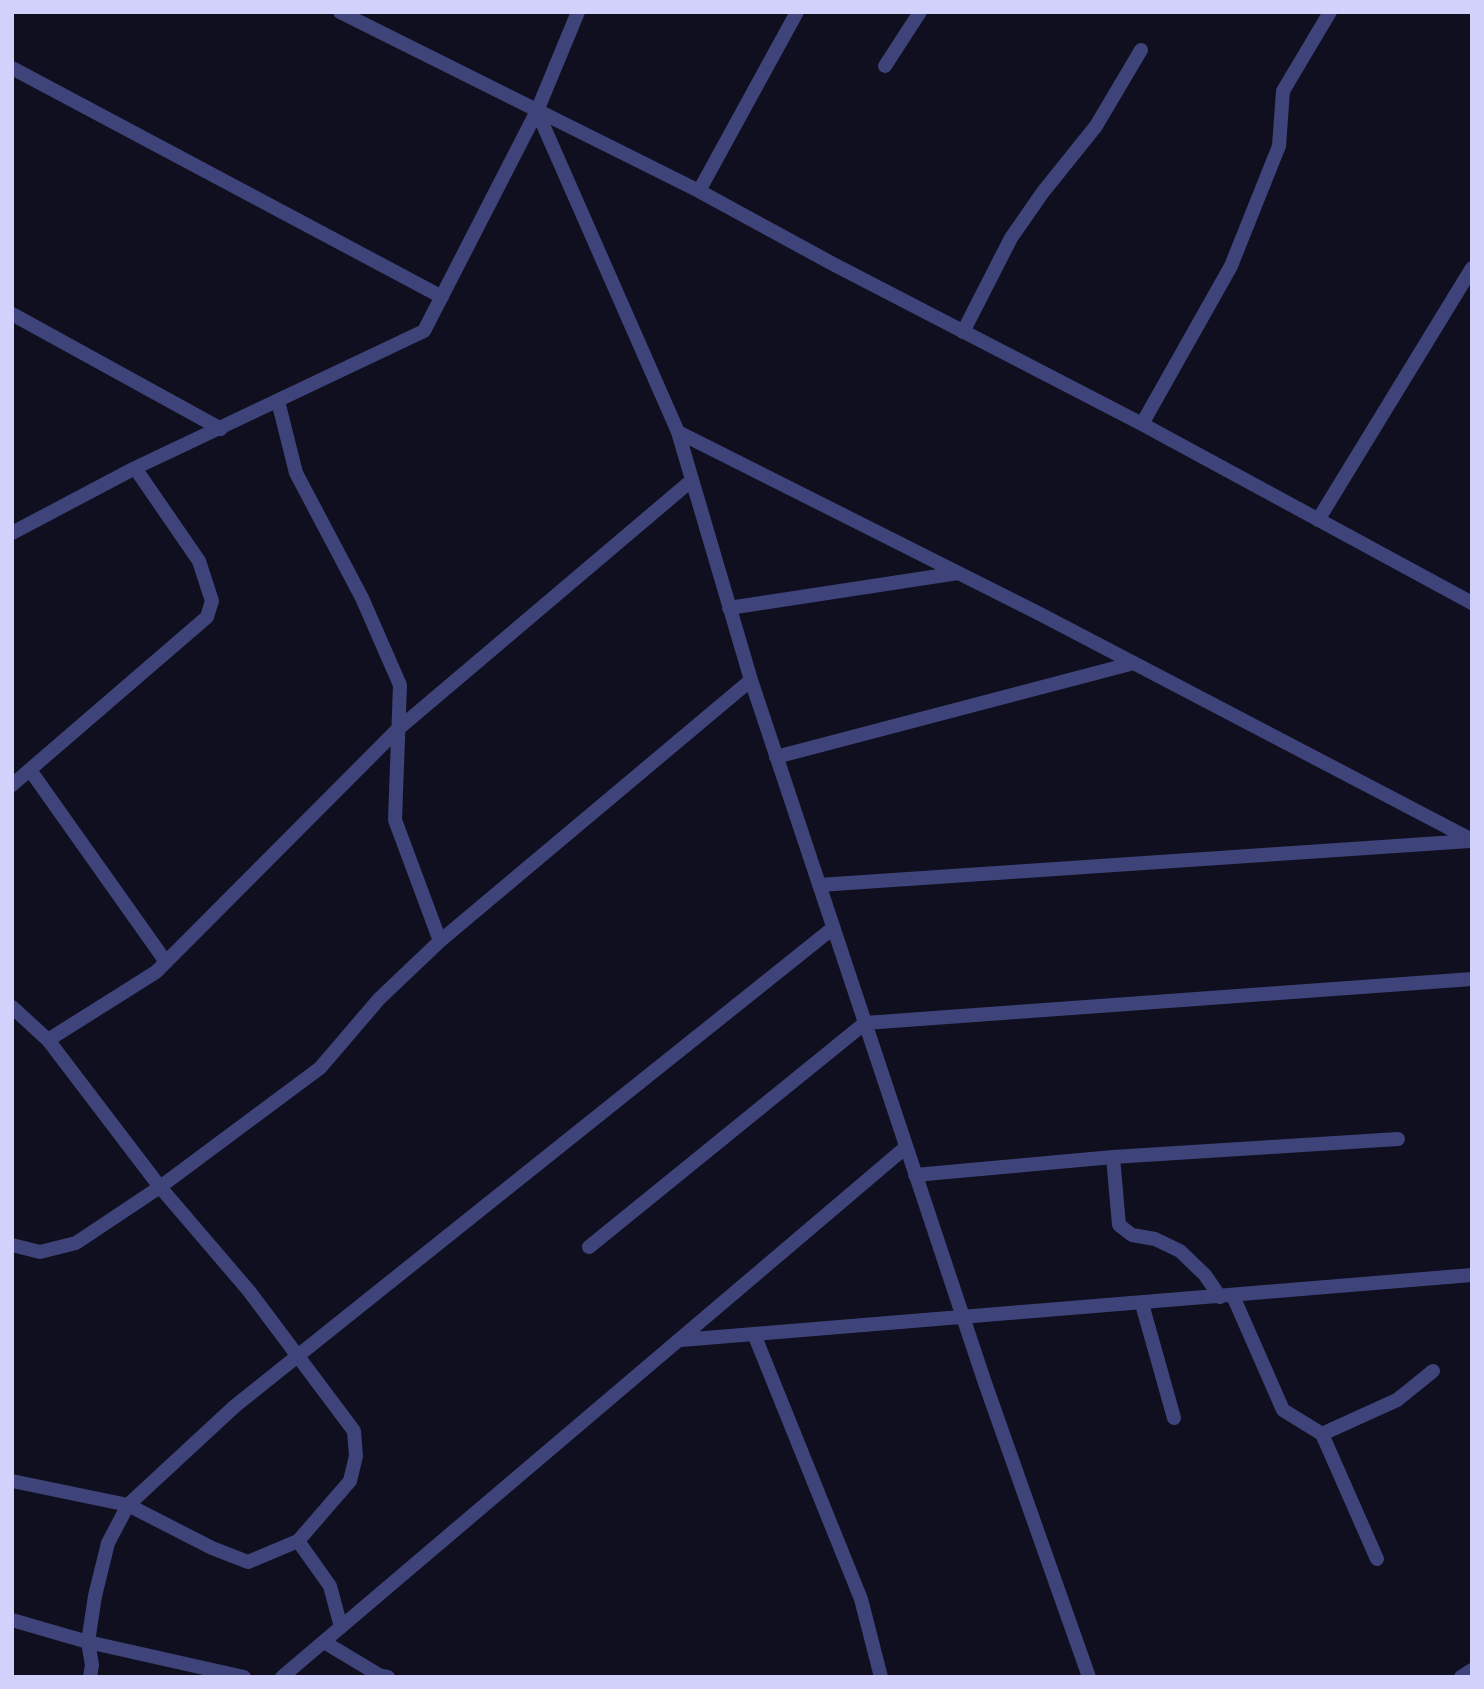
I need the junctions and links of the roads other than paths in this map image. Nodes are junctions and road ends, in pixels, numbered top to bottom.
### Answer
1 (340, 12) edge
2 (578, 12) edge
3 (797, 12) edge
4 (920, 12) edge
5 (1330, 12) edge
6 (1141, 50) dead end
7 (885, 66) dead end
8 (12, 68) edge
9 (537, 111) junction
10 (699, 191) junction
11 (1472, 268) edge
12 (442, 297) junction
13 (12, 314) edge
14 (963, 332) junction
15 (278, 401) junction
16 (1142, 424) junction
17 (221, 429) junction
18 (678, 432) junction
19 (135, 468) junction
20 (692, 480) junction
21 (1318, 520) junction
22 (12, 533) edge
23 (958, 573) junction
24 (1472, 603) edge
25 (729, 608) junction
26 (1134, 663) junction
27 (751, 680) junction
28 (397, 730) junction
29 (776, 757) junction
30 (30, 770) junction
31 (12, 785) edge
32 (1472, 840) edge
33 (819, 885) junction
34 (833, 928) junction
35 (440, 941) junction
36 (166, 962) junction
37 (1472, 979) edge
38 (12, 1007) edge
39 (865, 1023) junction
40 (48, 1040) junction
41 (1398, 1139) dead end
42 (906, 1147) junction
43 (1113, 1157) junction
44 (915, 1175) junction
45 (160, 1187) junction
46 (12, 1232) edge
47 (19, 1246) edge
48 (589, 1247) dead end
49 (1472, 1275) edge
50 (1226, 1296) junction
51 (1142, 1304) junction
52 (962, 1317) junction
53 (754, 1334) junction
54 (681, 1340) junction
55 (299, 1356) junction
56 (1433, 1371) dead end
57 (1174, 1418) dead end
58 (1322, 1434) junction
59 (12, 1482) edge
60 (128, 1505) junction
61 (298, 1541) junction
62 (1377, 1559) dead end
63 (12, 1620) edge
64 (341, 1628) junction
65 (88, 1642) junction
66 (324, 1642) junction
67 (1472, 1670) edge
68 (90, 1677) edge
69 (244, 1677) edge
70 (282, 1677) edge
71 (388, 1677) edge
72 (881, 1677) edge
73 (1089, 1677) edge
74 (1461, 1677) edge

1 - 9 street
2 - 9 street
3 - 10 street
4 - 7 street
5 - 16 street
6 - 14 street
8 - 12 street
9 - 10 street
9 - 12 street
9 - 18 street
10 - 14 street
11 - 21 street
12 - 15 street
13 - 17 street
14 - 16 street
15 - 17 street
15 - 28 street
16 - 21 street
17 - 19 street
18 - 20 street
18 - 23 street
19 - 22 street
19 - 30 street
20 - 25 street
20 - 28 street
21 - 24 street
23 - 25 street
23 - 26 street
25 - 27 street
26 - 29 street
26 - 32 street
27 - 29 street
27 - 35 street
28 - 35 street
28 - 36 street
29 - 33 street
30 - 31 street
30 - 36 street
32 - 33 street
33 - 34 street
34 - 39 street
34 - 55 street
35 - 45 street
36 - 40 street
37 - 39 street
38 - 40 street
39 - 42 street
39 - 48 street
40 - 45 street
41 - 43 street
42 - 44 street
42 - 54 street
43 - 44 street
43 - 50 street
44 - 52 street
45 - 47 street
45 - 55 street
46 - 47 street
49 - 50 street
50 - 51 street
50 - 58 street
51 - 52 street
51 - 57 street
52 - 53 street
52 - 73 street
53 - 54 street
53 - 72 street
54 - 64 street
55 - 60 street
55 - 61 street
56 - 58 street
58 - 62 street
59 - 60 street
60 - 61 street
60 - 65 street
61 - 64 street
63 - 65 street
64 - 66 street
65 - 68 street
65 - 69 street
66 - 70 street
66 - 71 street
67 - 74 street

